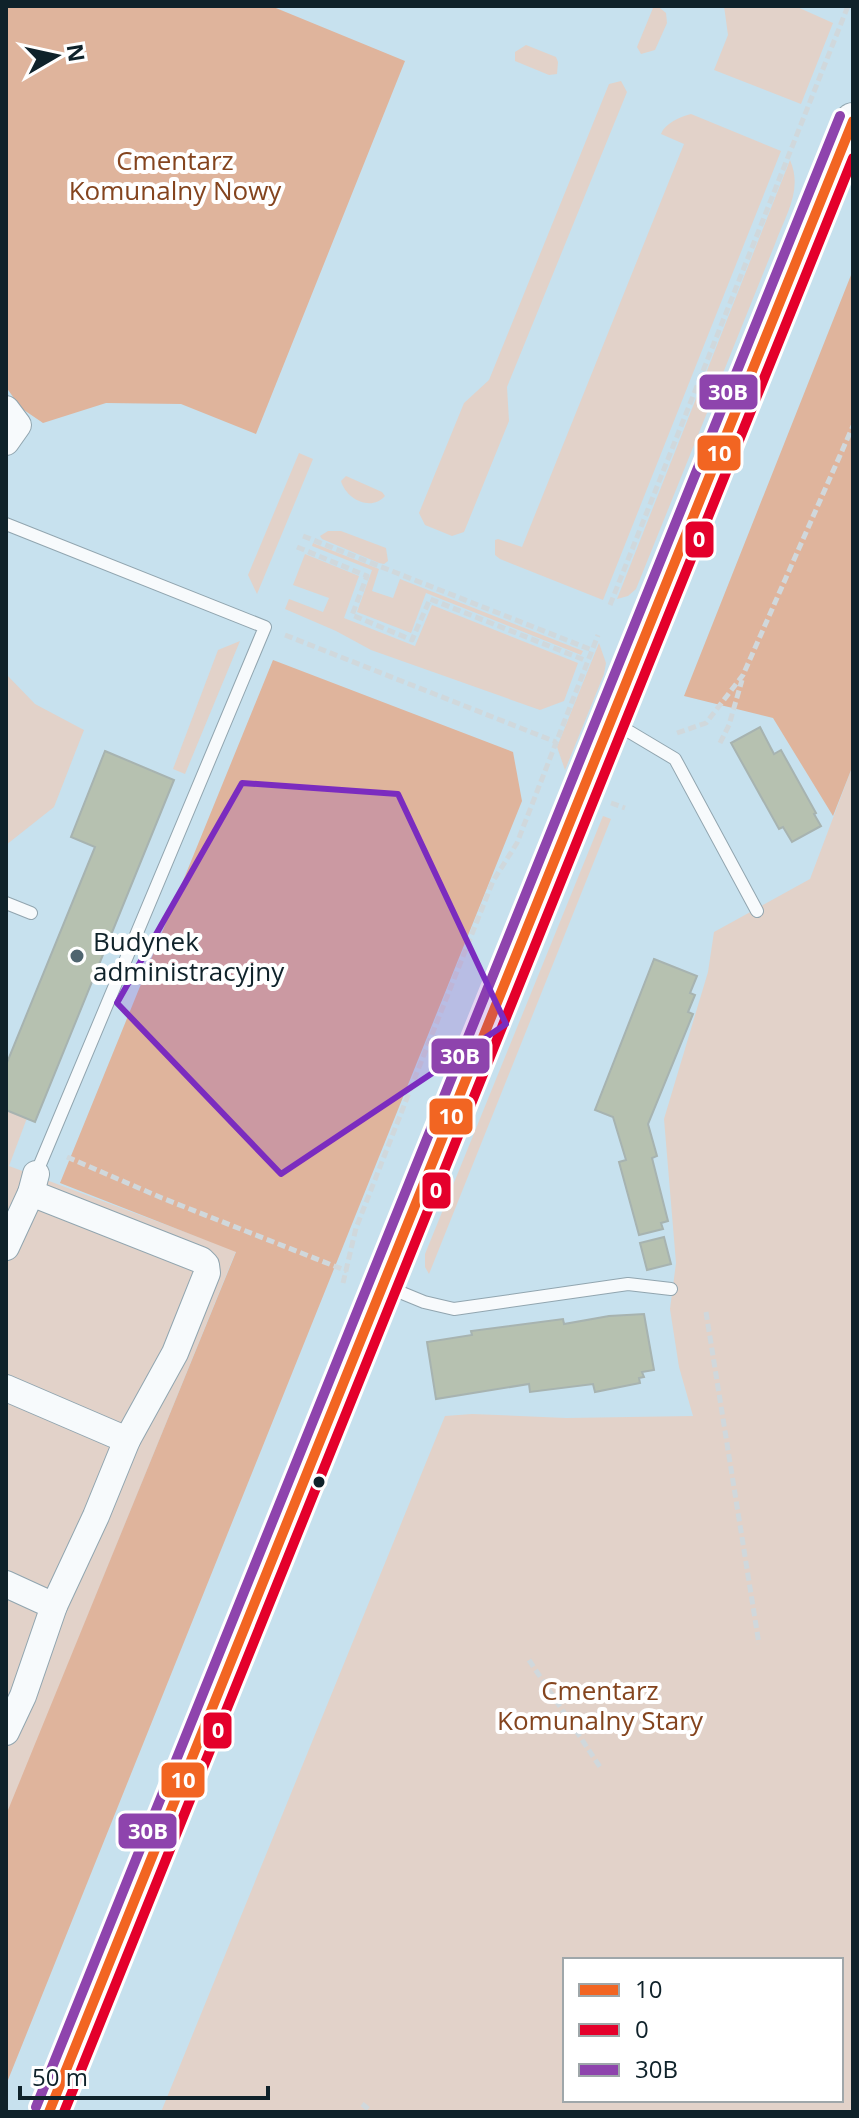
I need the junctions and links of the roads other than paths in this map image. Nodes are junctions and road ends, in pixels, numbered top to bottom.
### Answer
1 (853, 121) edge
2 (6, 409) edge
3 (6, 442) edge
4 (6, 524) edge
5 (611, 721) junction
6 (6, 903) edge
7 (757, 911) dead end
8 (31, 913) dead end
9 (33, 1184) junction
10 (6, 1247) edge
11 (382, 1285) junction
12 (671, 1289) dead end
13 (6, 1388) edge
14 (127, 1440) junction
15 (6, 1584) edge
16 (54, 1606) junction
17 (6, 1732) edge
18 (49, 2112) edge

1 - 5 main road
2 - 3 street
4 - 9 lane
5 - 7 lane
5 - 11 main road
6 - 8 lane
9 - 10 street
9 - 14 street
11 - 12 lane
11 - 18 main road
13 - 14 street
14 - 16 street
15 - 16 street
16 - 17 street

